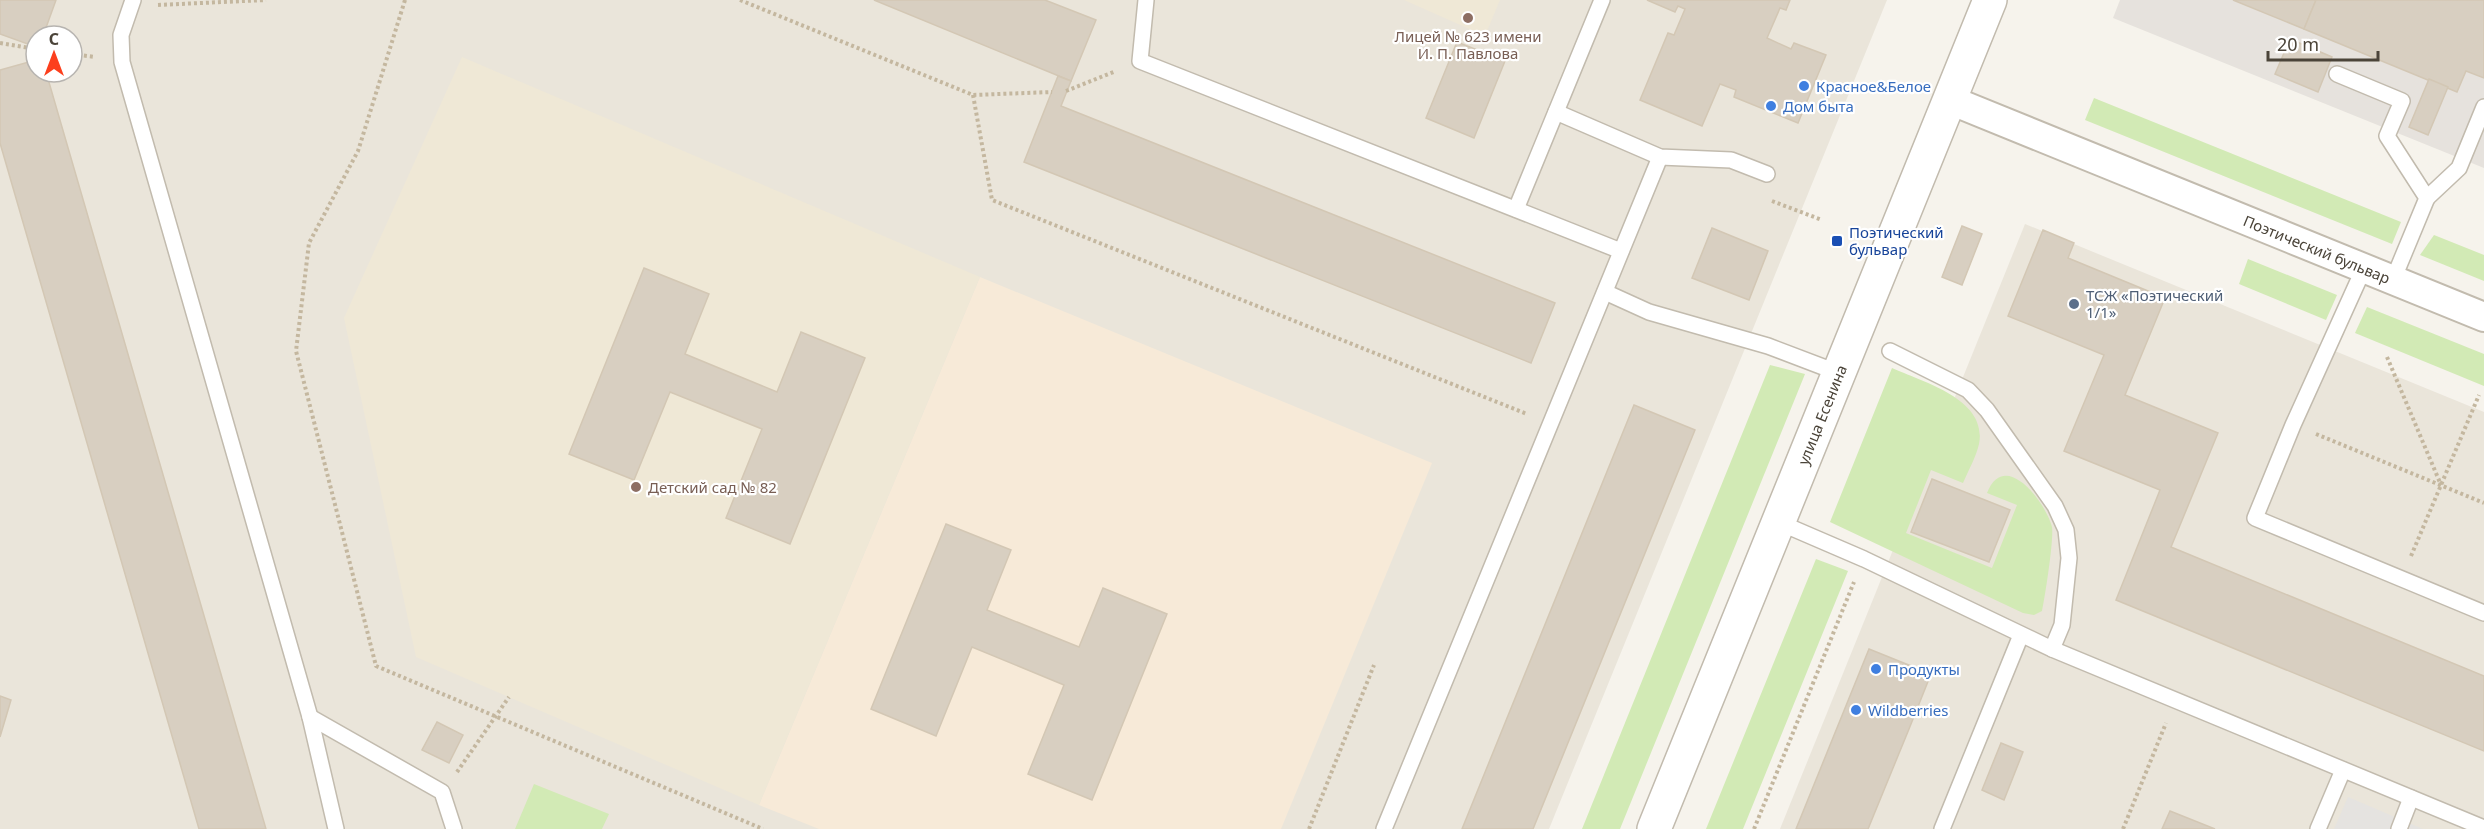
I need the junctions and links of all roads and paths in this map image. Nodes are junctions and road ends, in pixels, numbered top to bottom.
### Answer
1 (266, 0) edge
2 (405, 0) edge
3 (740, 0) edge
4 (1146, 0) edge
5 (1602, 0) edge
6 (1990, 0) edge
7 (131, 3) edge
8 (0, 44) edge
9 (24, 47) edge
10 (1140, 61) junction
11 (2337, 74) dead end
12 (1066, 91) dead end
13 (1052, 92) dead end
14 (973, 95) junction
15 (1950, 100) junction
16 (2484, 107) edge
17 (1556, 112) junction
18 (2479, 135) edge
19 (1660, 157) junction
20 (1767, 174) joint
21 (2427, 198) junction
22 (1516, 209) junction
23 (1822, 220) dead end
24 (1621, 251) junction
25 (2364, 268) junction
26 (2393, 280) junction
27 (1605, 292) junction
28 (2484, 317) edge
29 (1890, 351) dead end
30 (2387, 357) dead end
31 (1839, 373) junction
32 (2479, 395) dead end
33 (1551, 424) junction
34 (2293, 425) junction
35 (2441, 486) junction
36 (2484, 503) edge
37 (1778, 522) junction
38 (1864, 559) junction
39 (2402, 579) junction
40 (2484, 613) edge
41 (2021, 635) junction
42 (2052, 649) junction
43 (1374, 665) dead end
44 (509, 697) dead end
45 (2175, 700) junction
46 (310, 717) junction
47 (494, 717) junction
48 (2343, 770) junction
49 (442, 792) junction
50 (2411, 798) junction
51 (2484, 828) edge
52 (336, 829) edge
53 (454, 829) edge
54 (763, 829) edge
55 (1309, 829) edge
56 (1383, 829) edge
57 (1654, 829) edge
58 (1754, 829) edge
59 (1942, 829) edge
60 (2123, 829) edge
61 (2318, 829) edge
62 (2400, 829) edge

1 - 7 path
2 - 47 path
3 - 14 path
4 - 10 lane
5 - 17 lane
6 - 15 street, улица Есенина
7 - 46 lane
8 - 9 path
10 - 12 path
10 - 22 lane
11 - 21 lane
13 - 14 path
14 - 33 path
15 - 25 street, Поэтический бульвар
15 - 31 street, улица Есенина
16 - 18 lane
17 - 19 lane
17 - 22 lane
18 - 21 lane
19 - 20 lane
19 - 24 lane
20 - 23 path
21 - 26 lane
22 - 24 lane
24 - 27 lane
25 - 26 street, Поэтический бульвар
25 - 34 lane
26 - 28 street, Поэтический бульвар
27 - 31 lane
27 - 33 lane
29 - 42 lane
30 - 35 path
31 - 37 street, улица Есенина
32 - 35 path
33 - 56 lane
34 - 35 path
34 - 39 lane
35 - 36 path
35 - 39 path
37 - 38 lane
37 - 57 street, улица Есенина
38 - 41 lane
38 - 58 path
39 - 40 lane
41 - 42 lane
41 - 59 lane
42 - 45 lane
43 - 55 path
44 - 47 path
45 - 48 lane
45 - 60 path
46 - 49 lane
46 - 52 lane
47 - 49 path
47 - 54 path
48 - 50 lane
48 - 61 lane
49 - 53 lane
50 - 51 lane
50 - 62 lane

